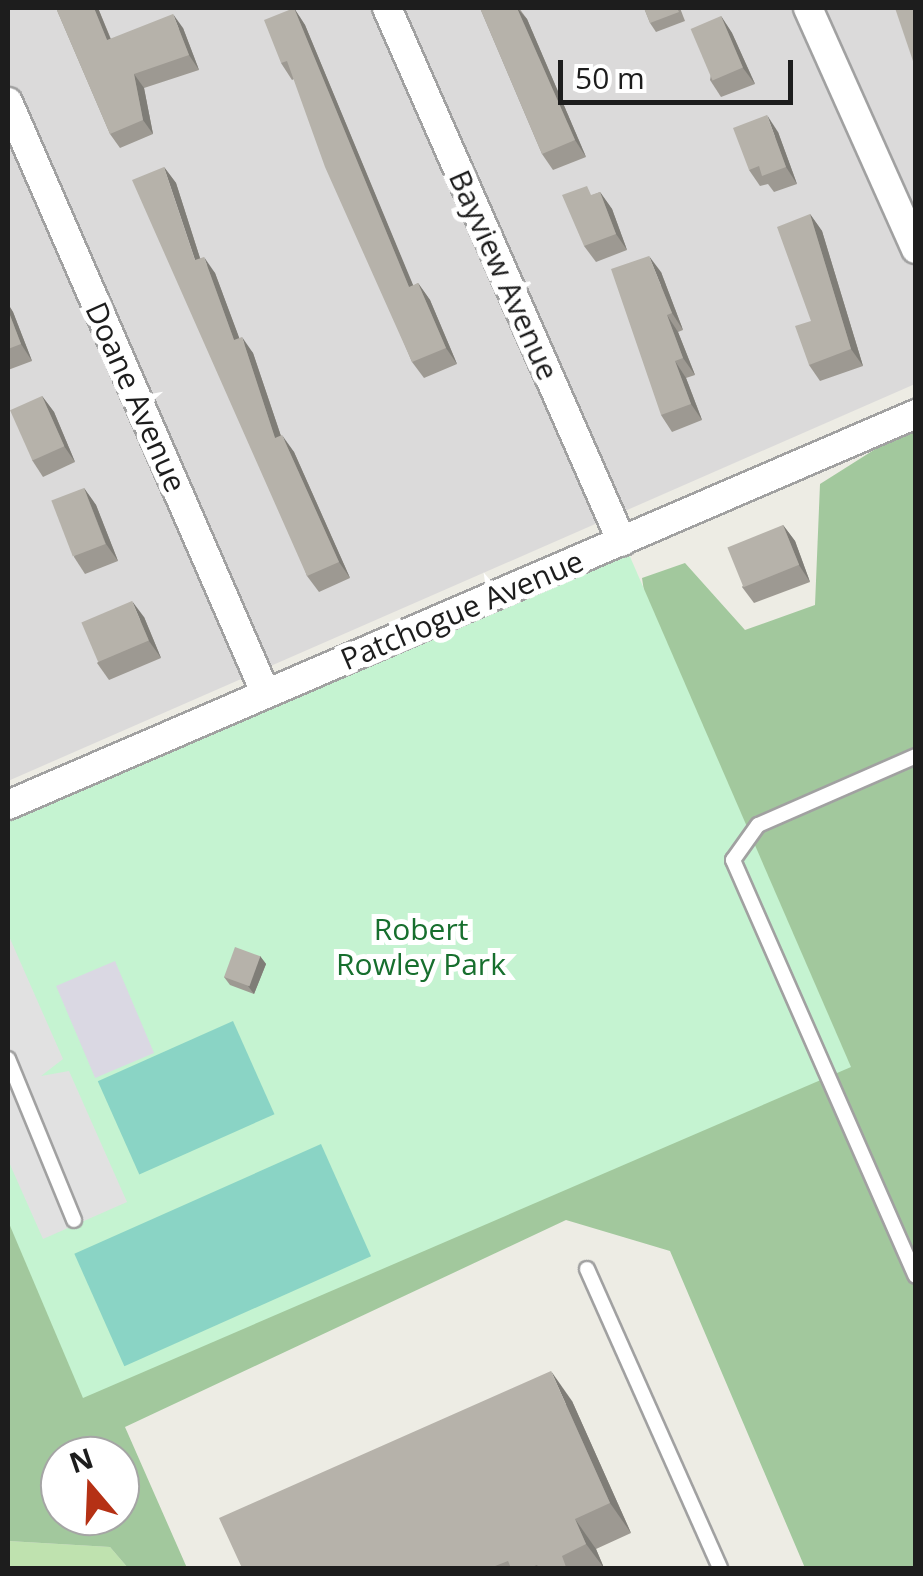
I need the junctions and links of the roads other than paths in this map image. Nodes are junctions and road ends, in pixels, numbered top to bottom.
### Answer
1 (387, 8) edge
2 (808, 8) edge
3 (8, 102) edge
4 (916, 249) edge
5 (916, 414) edge
6 (622, 542) junction
7 (264, 692) junction
8 (916, 756) edge
9 (8, 805) edge
10 (8, 1059) edge
11 (74, 1220) dead end
12 (586, 1269) dead end
13 (916, 1276) edge
14 (720, 1568) edge

1 - 6 street, Bayview Avenue
2 - 4 street
3 - 7 street, Doane Avenue
5 - 6 street, Patchogue Avenue
6 - 7 street, Patchogue Avenue
7 - 9 street, Patchogue Avenue
8 - 13 lane
10 - 11 lane
12 - 14 lane

